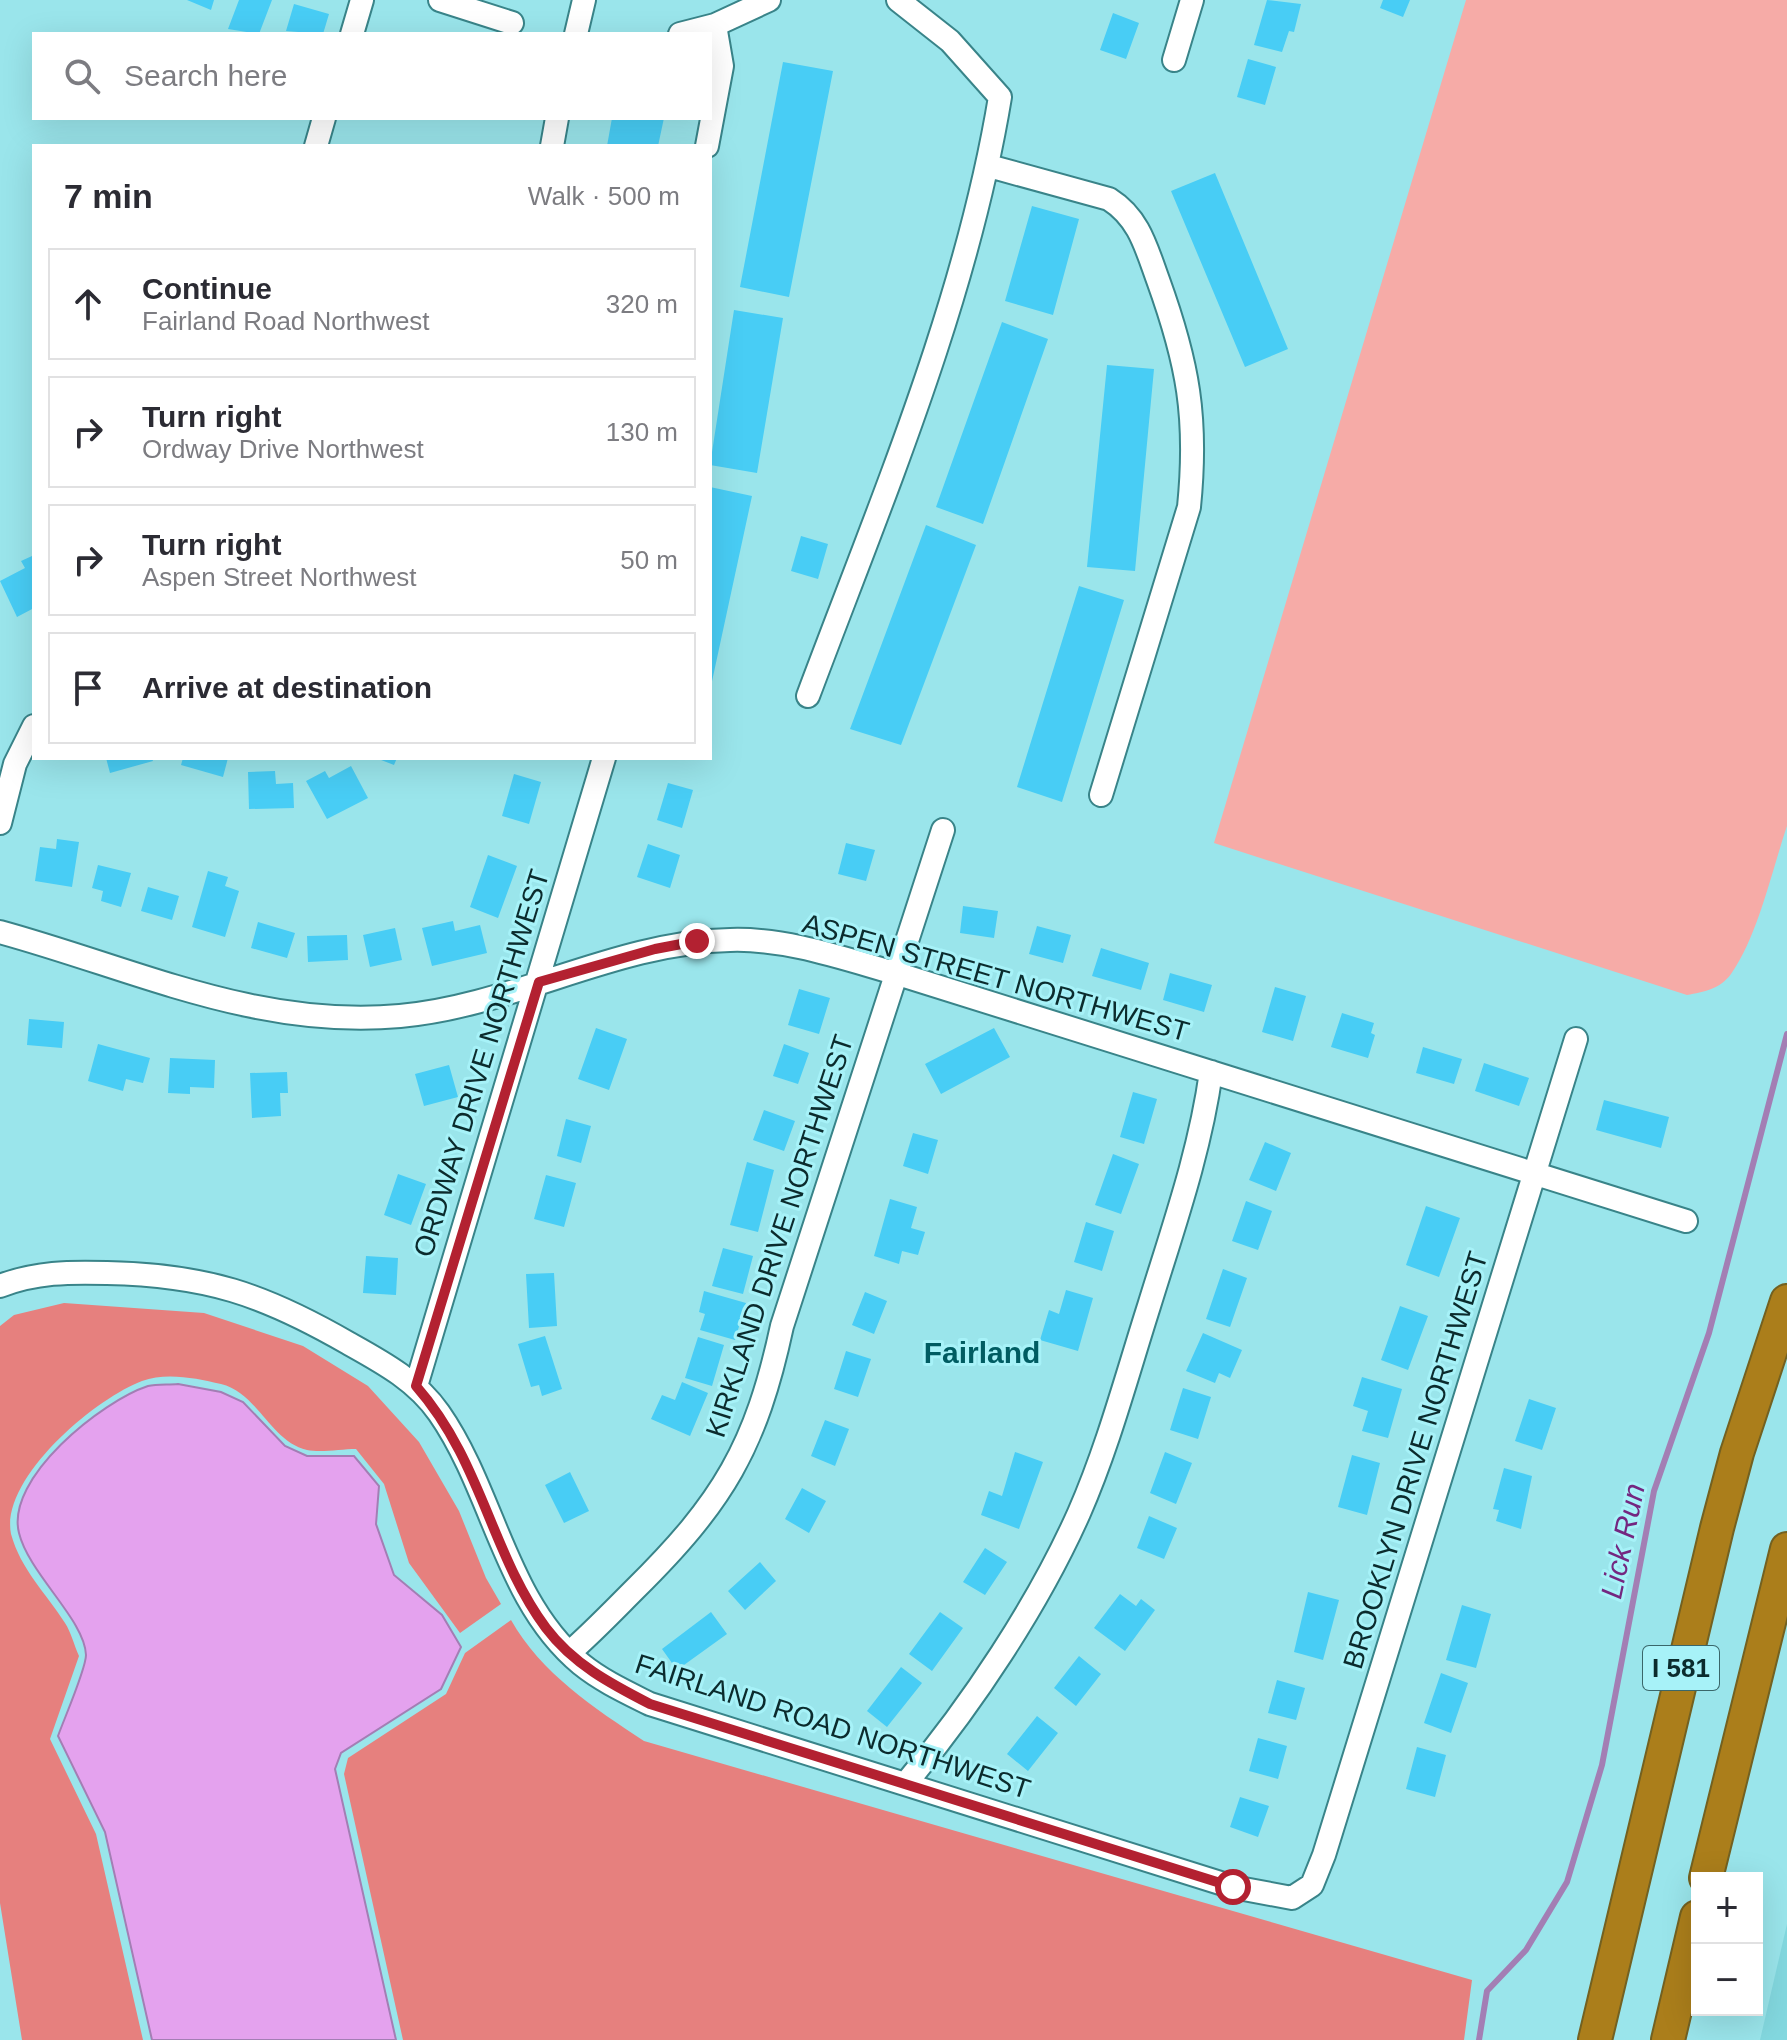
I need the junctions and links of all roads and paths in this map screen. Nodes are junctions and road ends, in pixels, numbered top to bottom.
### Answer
1 (362, 0) edge
2 (440, 0) edge
3 (584, 0) edge
4 (769, 0) edge
5 (898, 0) edge
6 (1192, 0) edge
7 (729, 14) edge
8 (512, 23) dead end
9 (353, 32) edge
10 (576, 32) edge
11 (685, 32) edge
12 (1174, 60) dead end
13 (712, 119) edge
14 (323, 120) edge
15 (557, 120) edge
16 (712, 120) edge
17 (317, 144) edge
18 (552, 144) edge
19 (707, 144) edge
20 (989, 166) junction
21 (808, 696) dead end
22 (32, 730) edge
23 (603, 760) edge
24 (1101, 795) dead end
25 (0, 823) edge
26 (943, 830) dead end
27 (0, 932) edge
28 (895, 973) junction
29 (539, 982) junction
30 (1576, 1039) dead end
31 (1211, 1072) junction
32 (1535, 1173) junction
33 (1686, 1221) dead end
34 (0, 1286) edge
35 (1787, 1301) edge
36 (416, 1386) junction
37 (1787, 1549) edge
38 (569, 1653) junction
39 (906, 1783) junction
40 (1707, 1872) edge
41 (1304, 1893) joint
42 (1691, 1942) edge
43 (1595, 2040) edge
44 (1668, 2040) edge

1 - 9 street
2 - 8 street
3 - 10 street
4 - 7 street
5 - 20 street
6 - 12 street
7 - 11 street
7 - 13 street
14 - 17 street
15 - 18 street
16 - 19 street
20 - 21 street
20 - 24 street
22 - 25 street
23 - 29 street, ORDWAY DRIVE NORTHWEST
26 - 28 street, KIRKLAND DRIVE NORTHWEST
27 - 29 street, ASPEN STREET NORTHWEST
28 - 29 street, ASPEN STREET NORTHWEST
28 - 31 street, ASPEN STREET NORTHWEST
28 - 38 street, KIRKLAND DRIVE NORTHWEST
29 - 36 street, ORDWAY DRIVE NORTHWEST
30 - 32 street, BROOKLYN DRIVE NORTHWEST
31 - 32 street, ASPEN STREET NORTHWEST
31 - 39 street
32 - 33 street, ASPEN STREET NORTHWEST
32 - 41 street, BROOKLYN DRIVE NORTHWEST
34 - 36 street, FAIRLAND ROAD NORTHWEST
35 - 43 highway, I 581
36 - 38 street, FAIRLAND ROAD NORTHWEST
37 - 40 highway, I 581
38 - 39 street, FAIRLAND ROAD NORTHWEST
39 - 41 street, FAIRLAND ROAD NORTHWEST
42 - 44 highway

